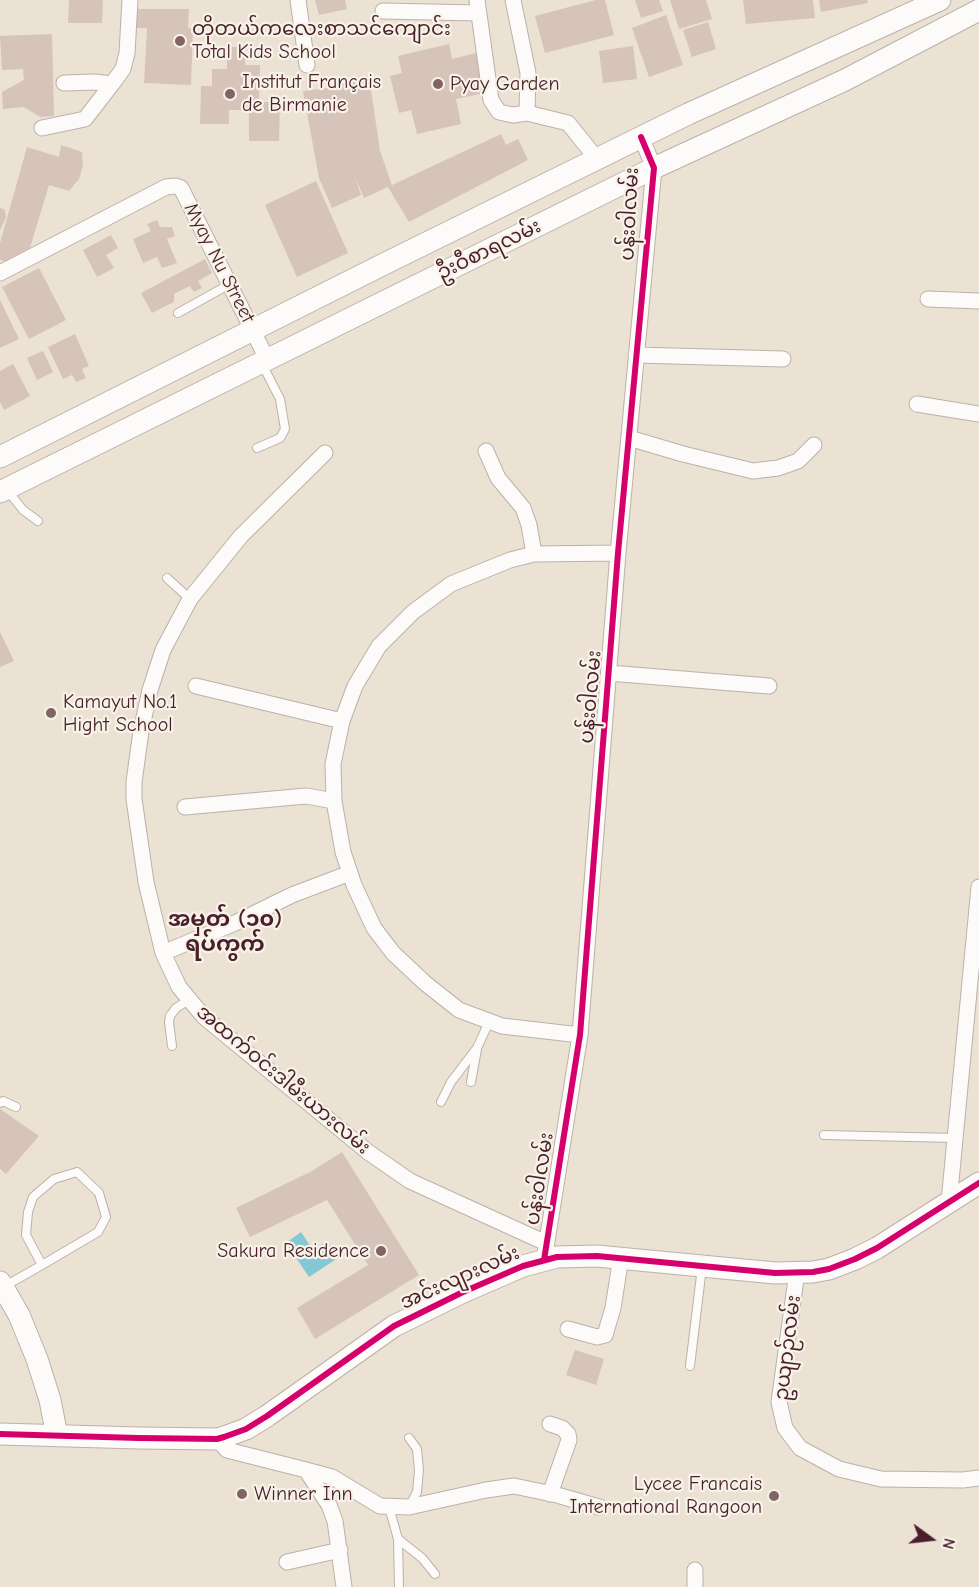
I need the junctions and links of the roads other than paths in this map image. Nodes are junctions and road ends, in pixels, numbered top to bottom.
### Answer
1 (130, 0) edge
2 (298, 0) edge
3 (513, 0) edge
4 (940, 0) edge
5 (478, 6) edge
6 (979, 10) edge
7 (383, 11) dead end
8 (307, 65) dead end
9 (777, 74) junction
10 (64, 83) dead end
11 (112, 84) junction
12 (790, 105) junction
13 (527, 113) junction
14 (42, 128) dead end
15 (641, 137) junction
16 (597, 159) junction
17 (654, 168) junction
18 (507, 204) junction
19 (521, 233) junction
20 (382, 265) junction
21 (0, 273) edge
22 (230, 284) junction
23 (396, 296) junction
24 (928, 299) dead end
25 (979, 302) edge
26 (178, 313) dead end
27 (254, 330) junction
28 (636, 355) junction
29 (783, 359) dead end
30 (264, 360) junction
31 (113, 400) junction
32 (917, 404) dead end
33 (979, 414) edge
34 (128, 429) junction
35 (628, 438) junction
36 (814, 445) dead end
37 (257, 448) dead end
38 (486, 451) dead end
39 (2, 452) edge
40 (325, 453) dead end
41 (2, 490) edge
42 (38, 521) dead end
43 (618, 553) junction
44 (534, 554) junction
45 (167, 578) dead end
46 (190, 599) junction
47 (609, 673) junction
48 (196, 686) dead end
49 (769, 686) dead end
50 (342, 721) junction
51 (334, 801) junction
52 (185, 807) dead end
53 (350, 873) junction
54 (979, 887) edge
55 (163, 953) junction
56 (189, 1000) junction
57 (489, 1022) junction
58 (580, 1035) junction
59 (172, 1046) dead end
60 (477, 1048) junction
61 (471, 1082) dead end
62 (0, 1102) edge
63 (441, 1102) dead end
64 (16, 1107) dead end
65 (824, 1135) dead end
66 (955, 1138) junction
67 (979, 1183) edge
68 (950, 1202) junction
69 (545, 1251) junction
70 (621, 1257) junction
71 (42, 1265) junction
72 (702, 1266) junction
73 (797, 1272) junction
74 (2, 1285) edge
75 (568, 1329) dead end
76 (690, 1366) dead end
77 (550, 1424) dead end
78 (0, 1434) edge
79 (57, 1436) junction
80 (217, 1438) junction
81 (410, 1438) dead end
82 (306, 1470) junction
83 (979, 1478) edge
84 (550, 1494) junction
85 (389, 1507) junction
86 (409, 1507) junction
87 (599, 1507) dead end
88 (398, 1539) junction
89 (340, 1550) junction
90 (287, 1563) dead end
91 (695, 1570) dead end
92 (435, 1574) dead end
93 (344, 1587) edge
94 (399, 1587) edge
95 (695, 1587) edge

1 - 11 street
2 - 8 street
3 - 13 street
4 - 9 main road, ဦးဝီစာရလမ်း
5 - 7 street
5 - 13 street
6 - 12 main road, ဦးဝီစာရလမ်း
9 - 12 main road
9 - 15 main road, ဦးဝီစာရလမ်း
10 - 11 street
11 - 14 street
12 - 17 main road, ဦးဝီစာရလမ်း
13 - 16 street
15 - 16 main road, ဦးဝီစာရလမ်း
15 - 17 street, ပန်းဝါလမ်း
16 - 18 main road, ဦးဝီစာရလမ်း
17 - 19 main road, ဦးဝီစာရလမ်း
17 - 28 street, ပန်းဝါလမ်း
18 - 19 main road
18 - 20 main road, ဦးဝီစာရလမ်း
19 - 23 main road, ဦးဝီစာရလမ်း
20 - 23 main road
20 - 27 main road, ဦးဝီစာရလမ်း
21 - 22 street, Myay Nu Street
22 - 26 lane
22 - 27 street, Myay Nu Street
23 - 30 main road, ဦးဝီစာရလမ်း
24 - 25 street
27 - 30 street, Myay Nu Street
27 - 31 main road, ဦးဝီစာရလမ်း
28 - 29 street
28 - 35 street, ပန်းဝါလမ်း
30 - 34 main road, ဦးဝီစာရလမ်း
30 - 37 lane
31 - 34 main road
31 - 39 main road, ဦးဝီစာရလမ်း
32 - 33 street
34 - 41 main road, ဦးဝီစာရလမ်း
35 - 36 street
35 - 43 street, ပန်းဝါလမ်း
38 - 44 street
40 - 46 street, အထက်ဝင်းဒါမီးယားလမ်း
41 - 42 lane
43 - 44 street
43 - 47 street, ပန်းဝါလမ်း
44 - 50 street
45 - 46 lane
46 - 55 street, အထက်ဝင်းဒါမီးယားလမ်း
47 - 49 street
47 - 58 street, ပန်းဝါလမ်း
48 - 50 street
50 - 51 street
51 - 52 street
51 - 53 street
53 - 55 street
53 - 57 street
54 - 66 street
55 - 56 street, အထက်ဝင်းဒါမီးယားလမ်း
56 - 59 lane
56 - 69 street, အထက်ဝင်းဒါမီးယားလမ်း
57 - 58 street
57 - 60 lane
58 - 69 street, ပန်းဝါလမ်း
60 - 61 lane
60 - 63 lane
62 - 64 lane
65 - 66 lane
66 - 68 street
67 - 68 main road, အင်းလျားလမ်း
68 - 73 main road, အင်းလျားလမ်း
69 - 70 main road, အင်းလျားလမ်း
69 - 80 main road, အင်းလျားလမ်း
70 - 72 main road, အင်းလျားလမ်း
70 - 75 street
71 - 71 lane
71 - 74 lane
72 - 73 main road, အင်းလျားလမ်း
72 - 76 lane
73 - 83 street, ဥယျာဉ်လမ်း
74 - 79 main road
77 - 84 street
78 - 79 main road, အင်းလျားလမ်း
79 - 80 main road, အင်းလျားလမ်း
80 - 82 street
81 - 86 lane
82 - 85 street
82 - 89 street
84 - 86 street
84 - 87 street
85 - 86 street
85 - 88 lane
88 - 92 lane
88 - 94 lane
89 - 90 street
89 - 93 street
91 - 95 street

